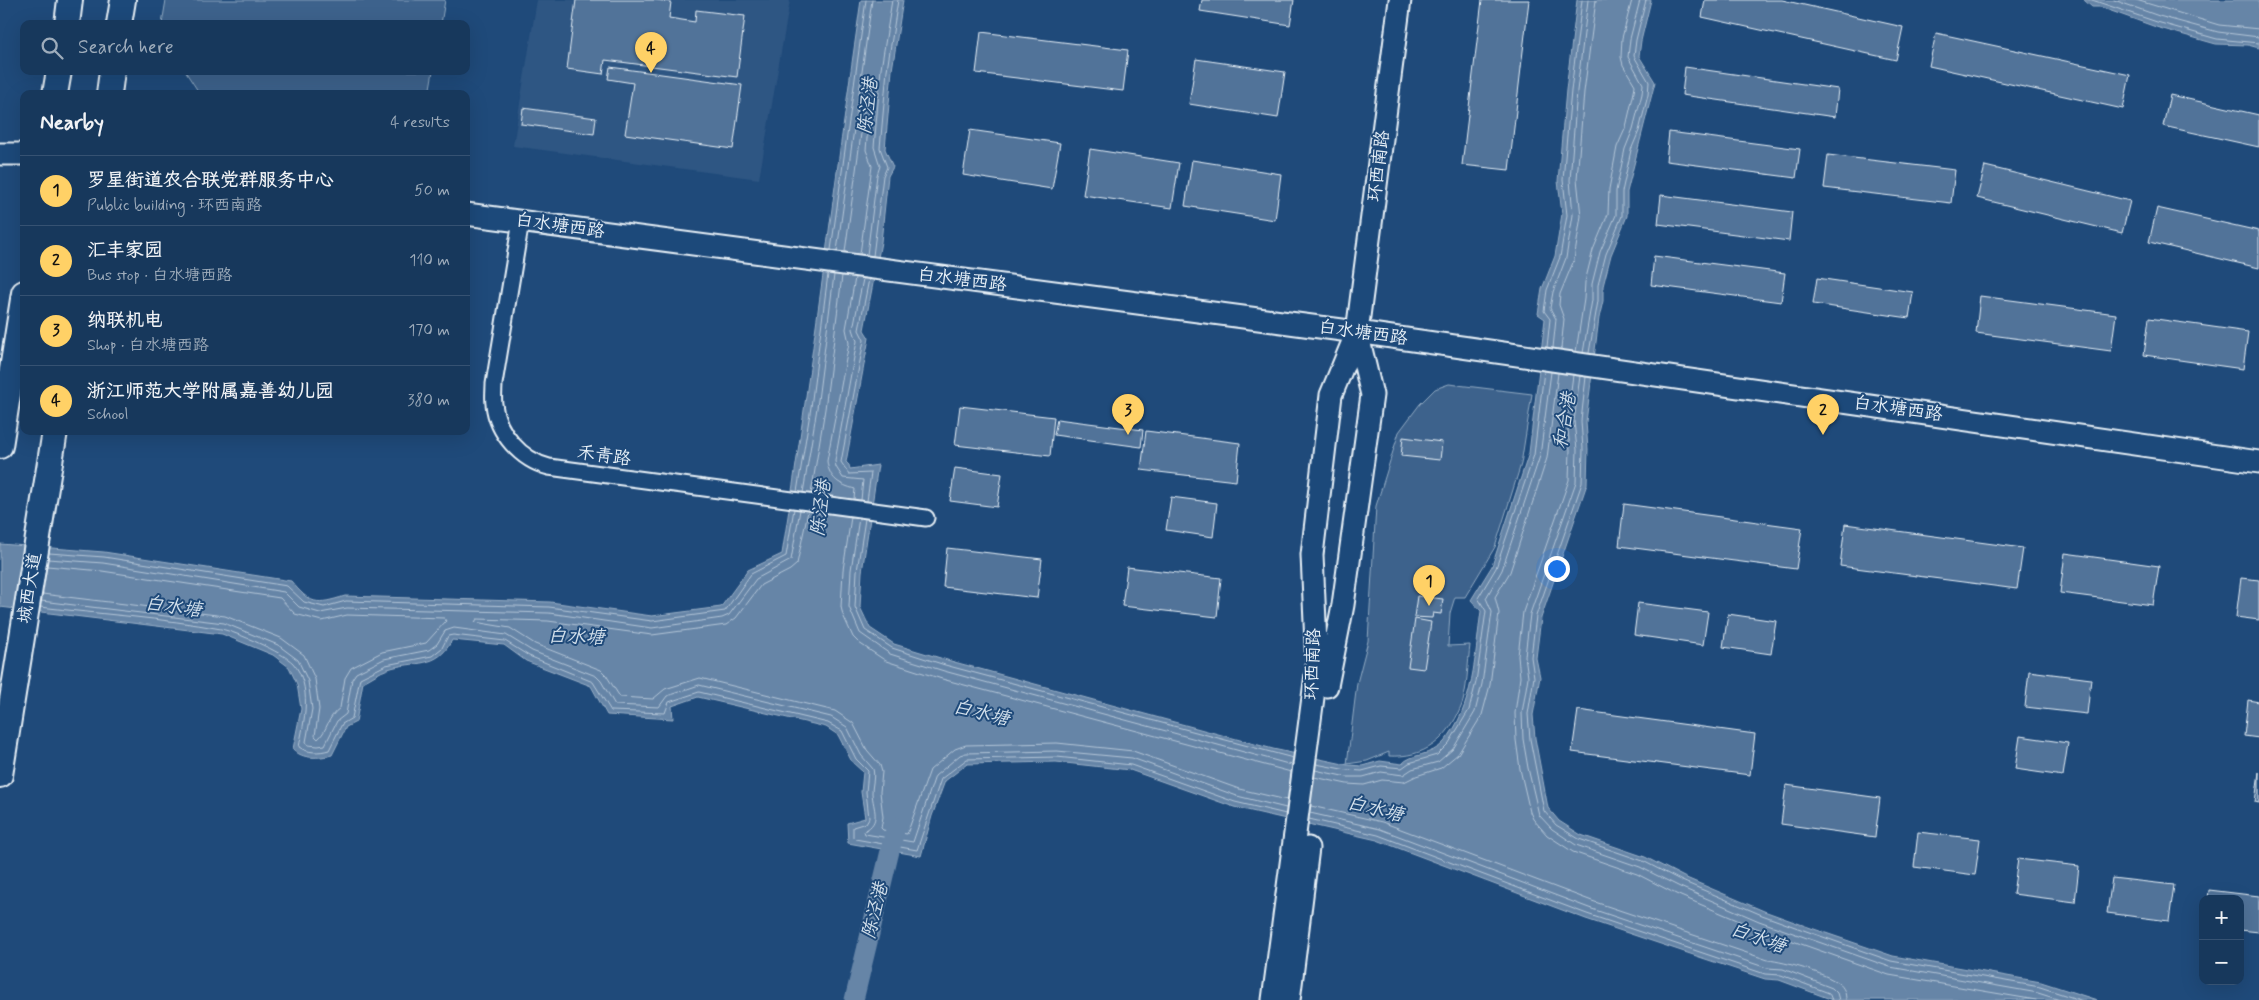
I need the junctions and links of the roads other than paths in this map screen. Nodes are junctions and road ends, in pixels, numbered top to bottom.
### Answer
1 (70, 0) edge
2 (123, 0) edge
3 (1400, 0) edge
4 (68, 20) edge
5 (120, 20) edge
6 (58, 75) edge
7 (111, 75) edge
8 (56, 90) edge
9 (110, 90) edge
10 (0, 154) edge
11 (20, 154) edge
12 (470, 215) edge
13 (521, 221) junction
14 (20, 318) edge
15 (1357, 332) junction
16 (54, 435) edge
17 (0, 446) edge
18 (2259, 462) edge
19 (926, 518) dead end
20 (1323, 668) junction
21 (0, 775) edge
22 (1295, 889) junction
23 (1273, 1000) edge
24 (1289, 1000) edge

1 - 4 main road
2 - 5 main road
3 - 15 street, 环西南路
6 - 8 main road
7 - 9 main road
10 - 11 street
12 - 13 street, 白水塘西路
13 - 15 street, 白水塘西路
13 - 19 street, 禾青路
14 - 17 main road
15 - 18 street, 白水塘西路
15 - 20 street, 环西南路
15 - 20 street, 环西南路
16 - 21 main road, 城西大道
20 - 22 street, 环西南路
22 - 23 street, 环西南路
22 - 24 street, 环西南路

